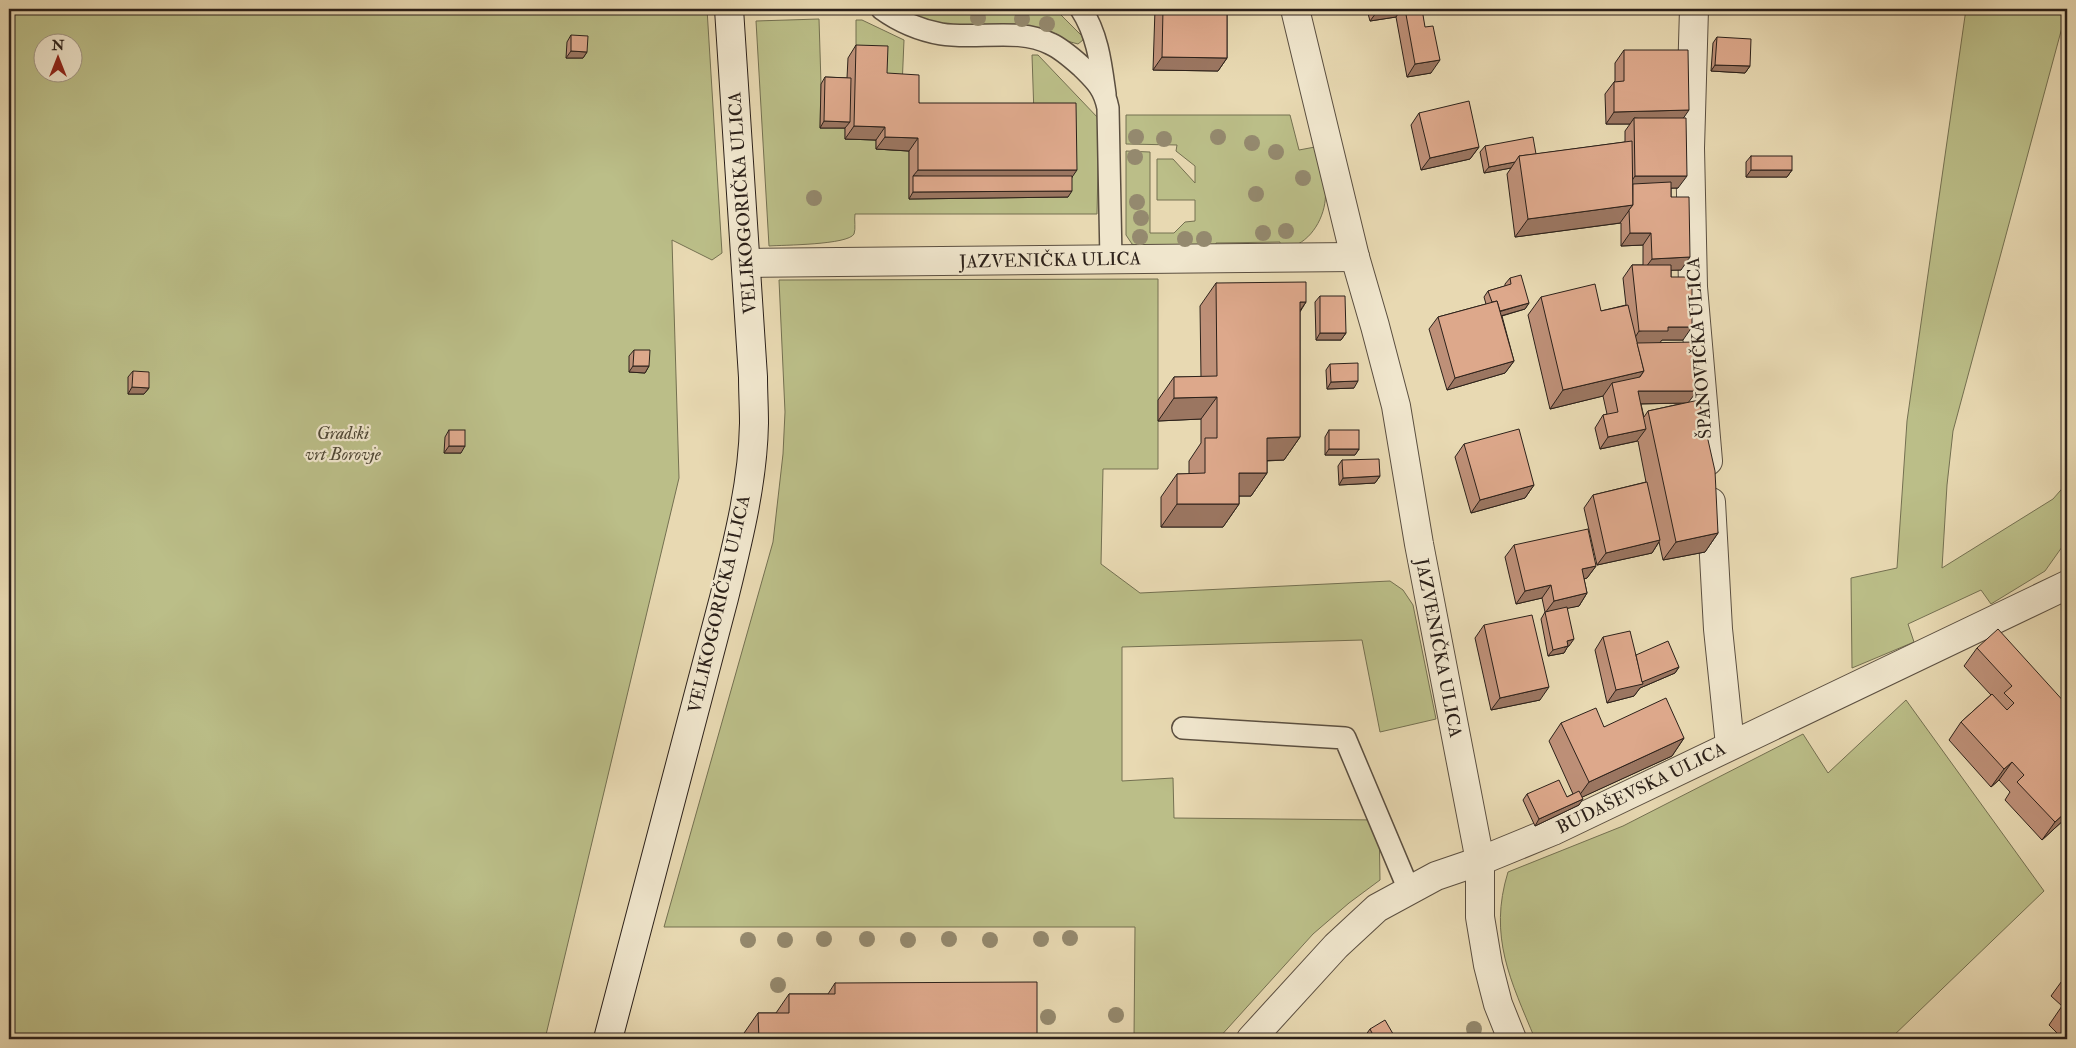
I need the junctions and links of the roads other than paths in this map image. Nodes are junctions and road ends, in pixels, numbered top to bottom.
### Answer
1 (729, 9) edge
2 (882, 9) edge
3 (1081, 9) edge
4 (1295, 9) edge
5 (1694, 9) edge
6 (1106, 97) junction
7 (1355, 257) junction
8 (1111, 260) junction
9 (746, 263) junction
10 (2067, 567) edge
11 (2057, 589) edge
12 (1183, 728) dead end
13 (1730, 746) junction
14 (1480, 861) junction
15 (1409, 890) junction
16 (608, 1039) edge
17 (1251, 1039) edge
18 (1512, 1039) edge

1 - 9 street, VELIKOGORIČKA ULICA
2 - 6 lane
3 - 6 lane
4 - 7 street, JAZVENIČKA ULICA
5 - 13 street, ŠPANOVIČKA ULICA
6 - 8 lane
7 - 8 street, JAZVENIČKA ULICA
7 - 14 street, JAZVENIČKA ULICA
8 - 9 street, JAZVENIČKA ULICA
9 - 16 street, VELIKOGORIČKA ULICA
10 - 11 street
11 - 13 street, BUDAŠEVSKA ULICA
12 - 15 lane
13 - 14 street, BUDAŠEVSKA ULICA
14 - 15 street, BUDAŠEVSKA ULICA
14 - 18 street, JAZVENIČKA ULICA
15 - 17 street, BUDAŠEVSKA ULICA

